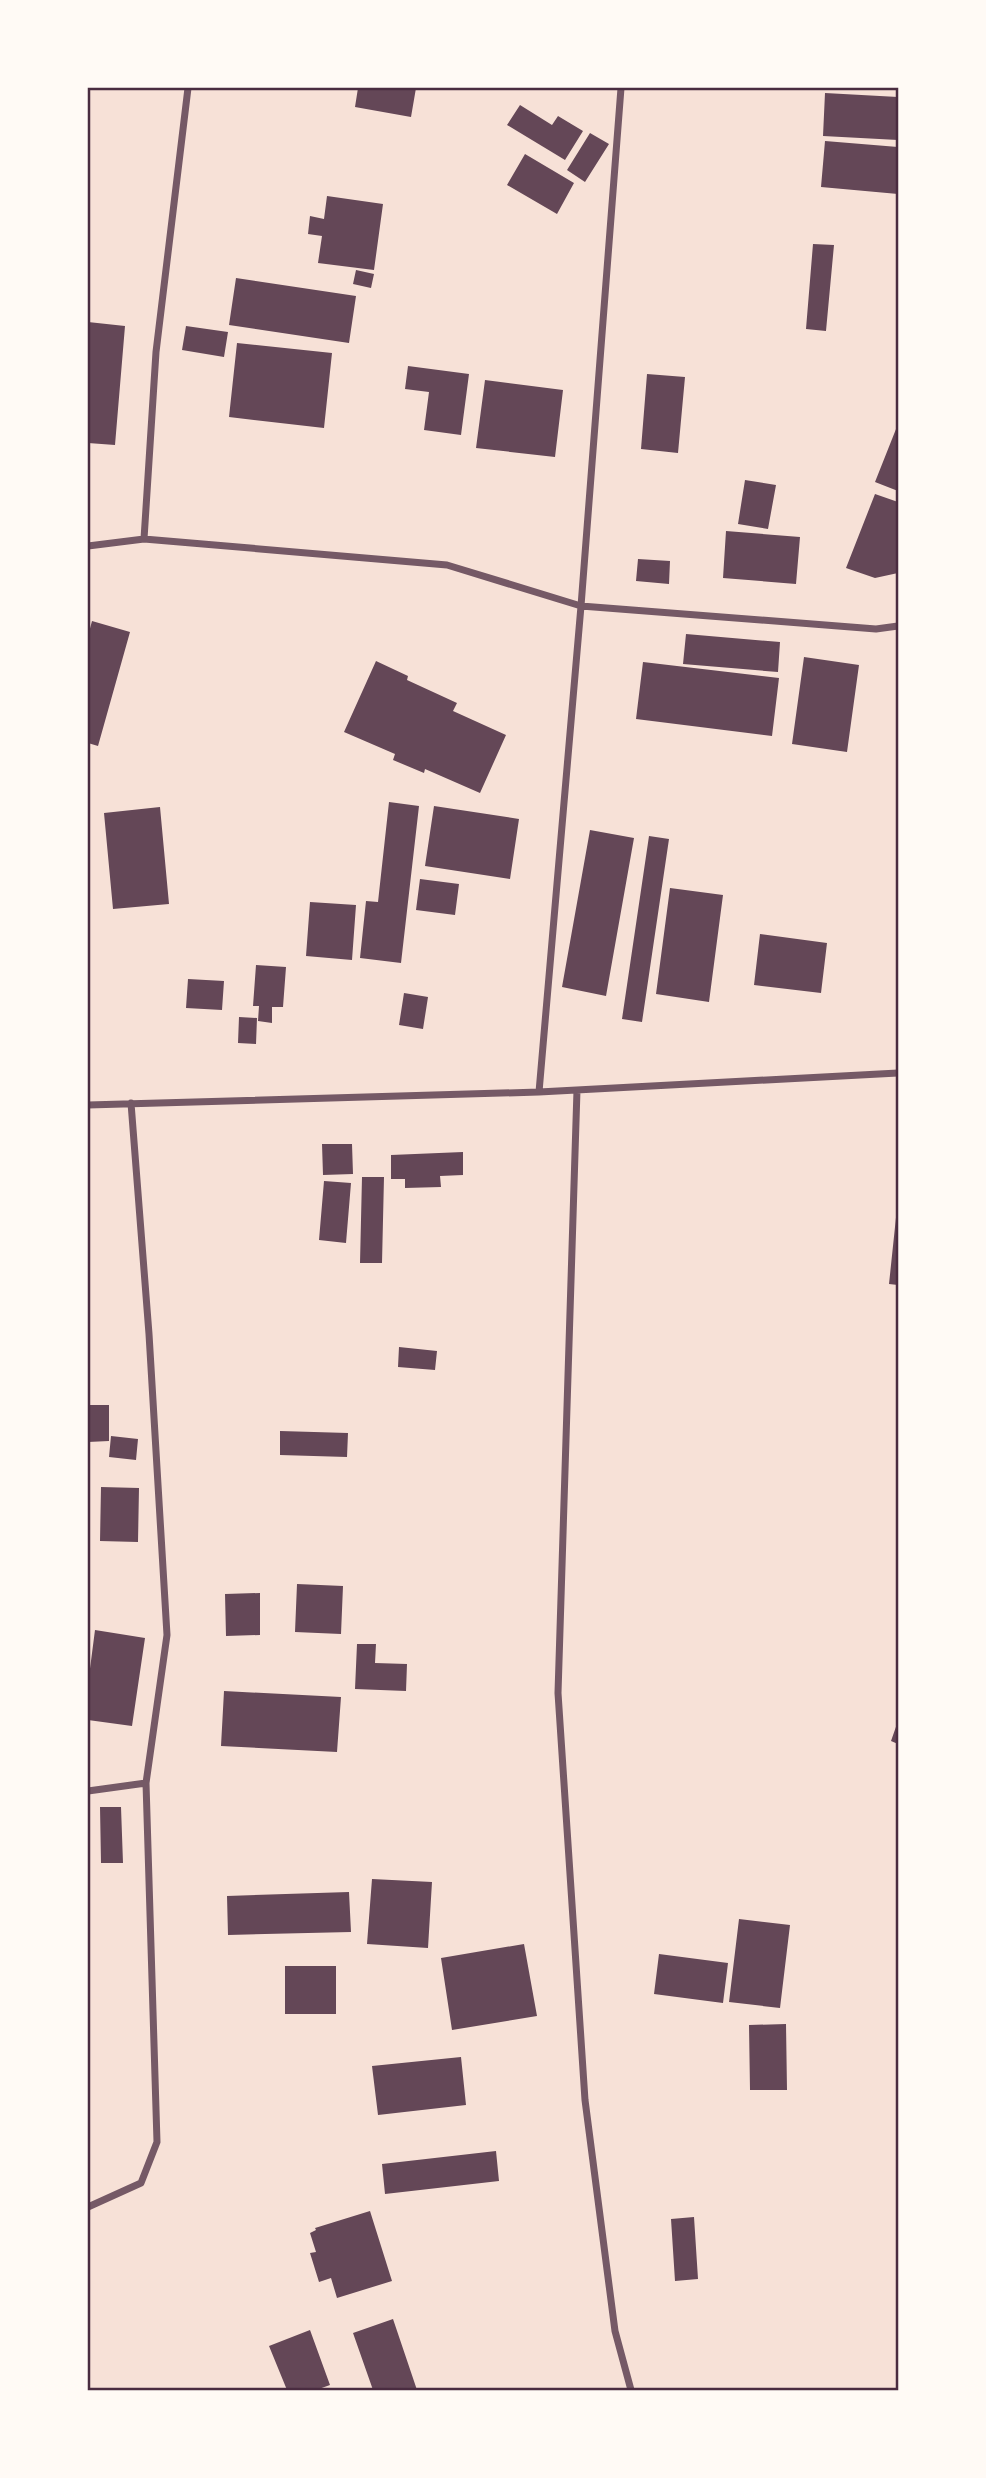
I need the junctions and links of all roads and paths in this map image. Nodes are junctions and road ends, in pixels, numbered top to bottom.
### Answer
1 (188, 88) edge
2 (621, 88) edge
3 (144, 539) junction
4 (88, 546) edge
5 (581, 606) junction
6 (898, 626) edge
7 (898, 1073) edge
8 (577, 1090) junction
9 (538, 1092) junction
10 (131, 1103) junction
11 (88, 1105) edge
12 (146, 1783) junction
13 (88, 1791) edge
14 (88, 2207) edge
15 (631, 2390) edge

1 - 3 street
2 - 5 street
3 - 4 street
3 - 5 street
5 - 6 street
5 - 9 street
7 - 8 street
8 - 9 street
8 - 15 street
9 - 10 street
10 - 11 street
10 - 12 street
12 - 13 street
12 - 14 street

